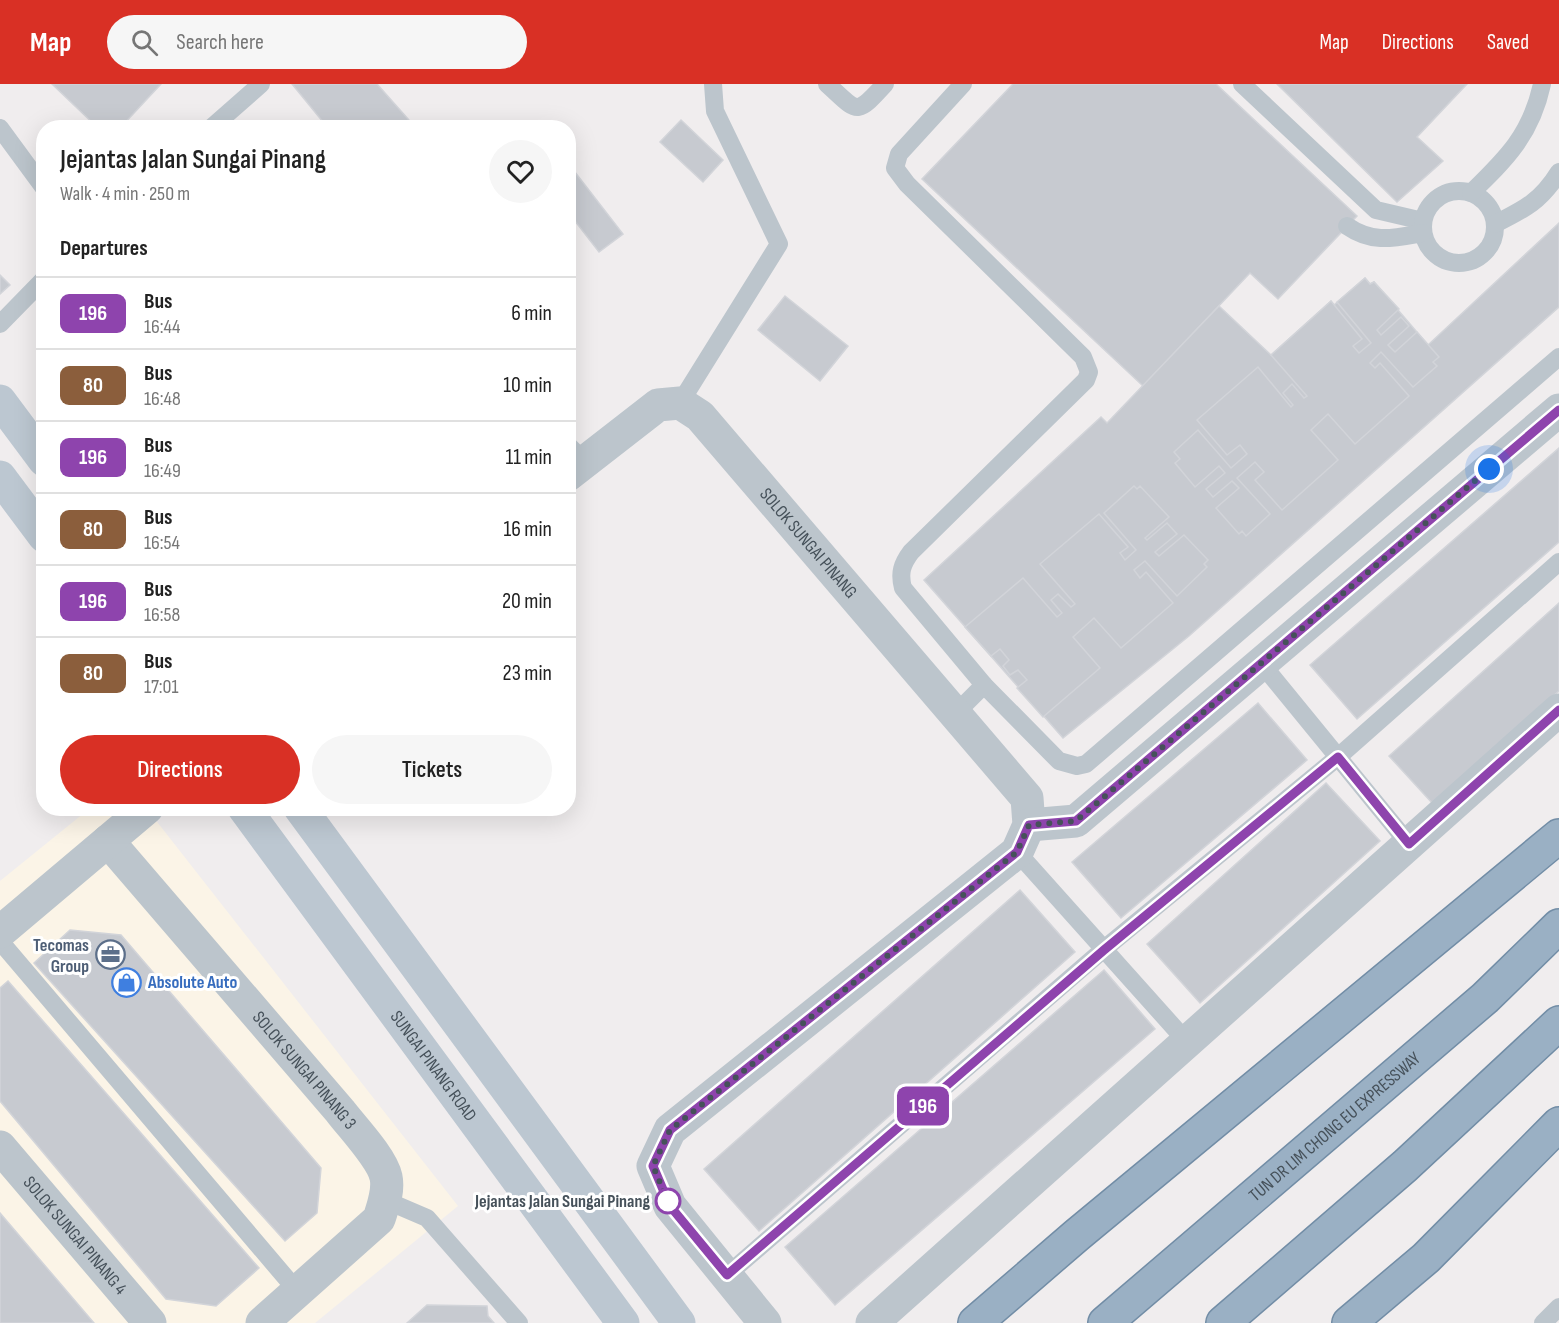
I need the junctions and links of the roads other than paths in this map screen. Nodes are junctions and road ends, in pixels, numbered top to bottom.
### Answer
1 (261, 84) edge
2 (713, 84) edge
3 (827, 84) edge
4 (885, 84) edge
5 (963, 84) edge
6 (1242, 84) edge
7 (1542, 84) edge
8 (220, 120) edge
9 (0, 128) edge
10 (1559, 172) edge
11 (36, 177) edge
12 (1471, 193) junction
13 (1495, 224) junction
14 (1347, 226) dead end
15 (1423, 227) junction
16 (36, 287) edge
17 (0, 324) edge
18 (1559, 357) edge
19 (0, 401) edge
20 (680, 403) junction
21 (1559, 410) edge
22 (36, 449) edge
23 (576, 460) edge
24 (0, 477) edge
25 (36, 525) edge
26 (1559, 562) edge
27 (1261, 663) junction
28 (984, 685) junction
29 (1559, 710) edge
30 (955, 714) junction
31 (1338, 757) junction
32 (138, 816) edge
33 (250, 816) edge
34 (306, 816) edge
35 (1559, 836) edge
36 (1023, 838) junction
37 (108, 841) junction
38 (1409, 844) junction
39 (1559, 926) edge
40 (0, 932) edge
41 (0, 941) edge
42 (1104, 950) junction
43 (1559, 1023) edge
44 (1187, 1042) junction
45 (1559, 1124) edge
46 (0, 1147) edge
47 (385, 1200) junction
48 (727, 1275) junction
49 (298, 1292) junction
50 (1559, 1307) edge
51 (150, 1323) edge
52 (262, 1323) edge
53 (519, 1323) edge
54 (623, 1323) edge
55 (679, 1323) edge
56 (765, 1323) edge
57 (872, 1323) edge
58 (975, 1323) edge
59 (1105, 1323) edge
60 (1223, 1323) edge
61 (1349, 1323) edge
62 (1543, 1323) edge

1 - 8 lane
2 - 20 lane
3 - 4 lane
5 - 28 lane
6 - 15 lane
7 - 12 lane
9 - 11 lane
10 - 13 lane
12 - 13 lane
12 - 15 lane
13 - 15 lane
14 - 15 lane
16 - 17 lane
18 - 28 lane
19 - 22 main road
20 - 23 street
20 - 30 street, SOLOK SUNGAI PINANG
21 - 27 street
24 - 25 main road
26 - 31 lane
27 - 31 lane
27 - 36 street
28 - 30 lane
29 - 38 street
30 - 36 street, SOLOK SUNGAI PINANG
31 - 38 lane
31 - 42 lane
32 - 37 street
33 - 54 main road, SUNGAI PINANG ROAD
34 - 55 main road
35 - 58 highway
36 - 42 lane
36 - 48 street
37 - 40 street
37 - 47 street, SOLOK SUNGAI PINANG 3
38 - 44 street
39 - 59 highway, TUN DR LIM CHONG EU EXPRESSWAY
41 - 49 lane
42 - 44 lane
42 - 48 lane
43 - 60 highway
44 - 57 street
45 - 61 highway
46 - 51 street, SOLOK SUNGAI PINANG 4
47 - 49 street
47 - 53 lane
48 - 56 street
49 - 52 street
50 - 62 lane

